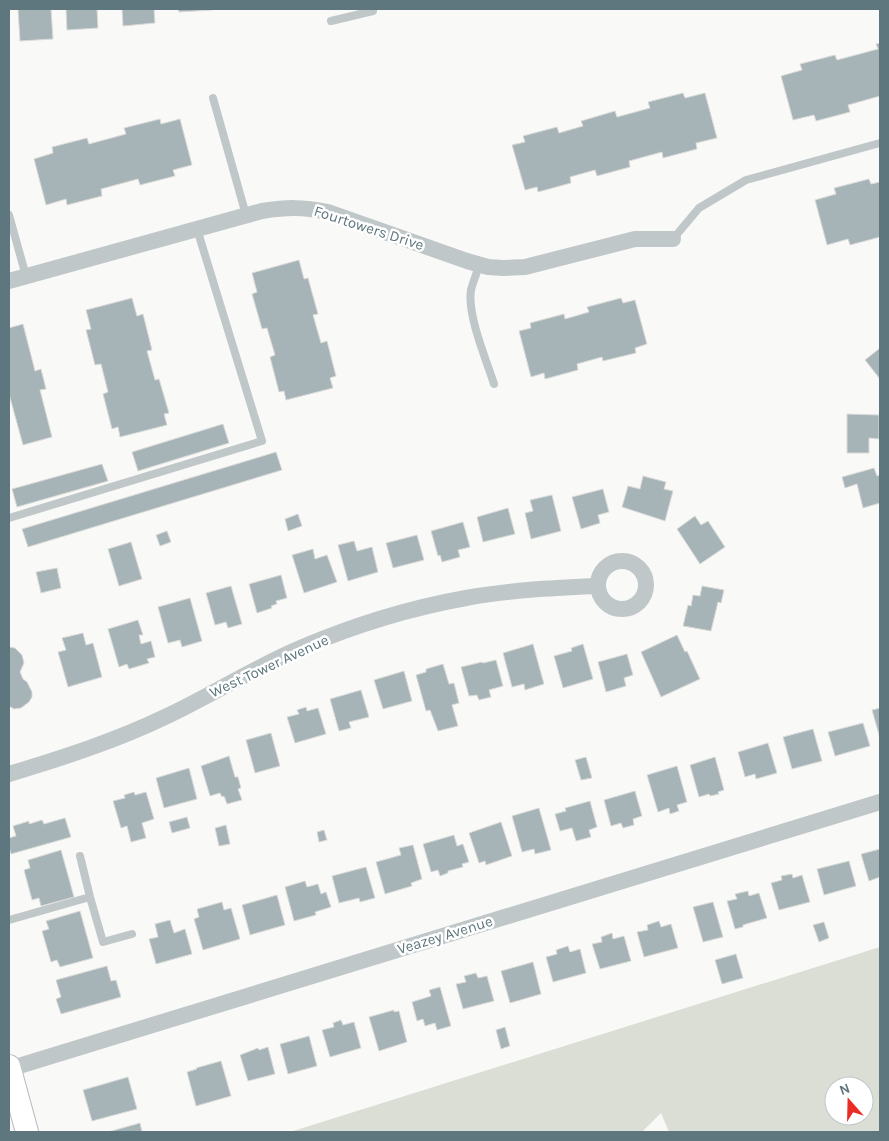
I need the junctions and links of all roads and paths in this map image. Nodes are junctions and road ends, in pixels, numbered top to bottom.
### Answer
1 (373, 9) edge
2 (331, 21) dead end
3 (213, 98) dead end
4 (880, 143) edge
5 (9, 215) edge
6 (246, 215) junction
7 (197, 228) junction
8 (673, 239) joint
9 (479, 265) junction
10 (26, 276) junction
11 (9, 281) edge
12 (494, 384) dead end
13 (9, 518) edge
14 (598, 586) dead end
15 (9, 774) edge
16 (880, 802) edge
17 (80, 856) dead end
18 (90, 897) junction
19 (9, 920) edge
20 (132, 934) dead end
21 (9, 1068) edge
22 (27, 1132) edge

1 - 2 lane
3 - 6 lane
4 - 8 lane
5 - 10 lane
6 - 7 street, Fourtowers Drive
6 - 9 street, Fourtowers Drive
7 - 10 street, Fourtowers Drive
7 - 13 lane
8 - 9 street, Fourtowers Drive
9 - 12 lane
10 - 11 street, Fourtowers Drive
14 - 15 street, West Tower Avenue
16 - 21 street, Veazey Avenue
17 - 18 lane
18 - 19 lane
18 - 20 lane
21 - 22 street

